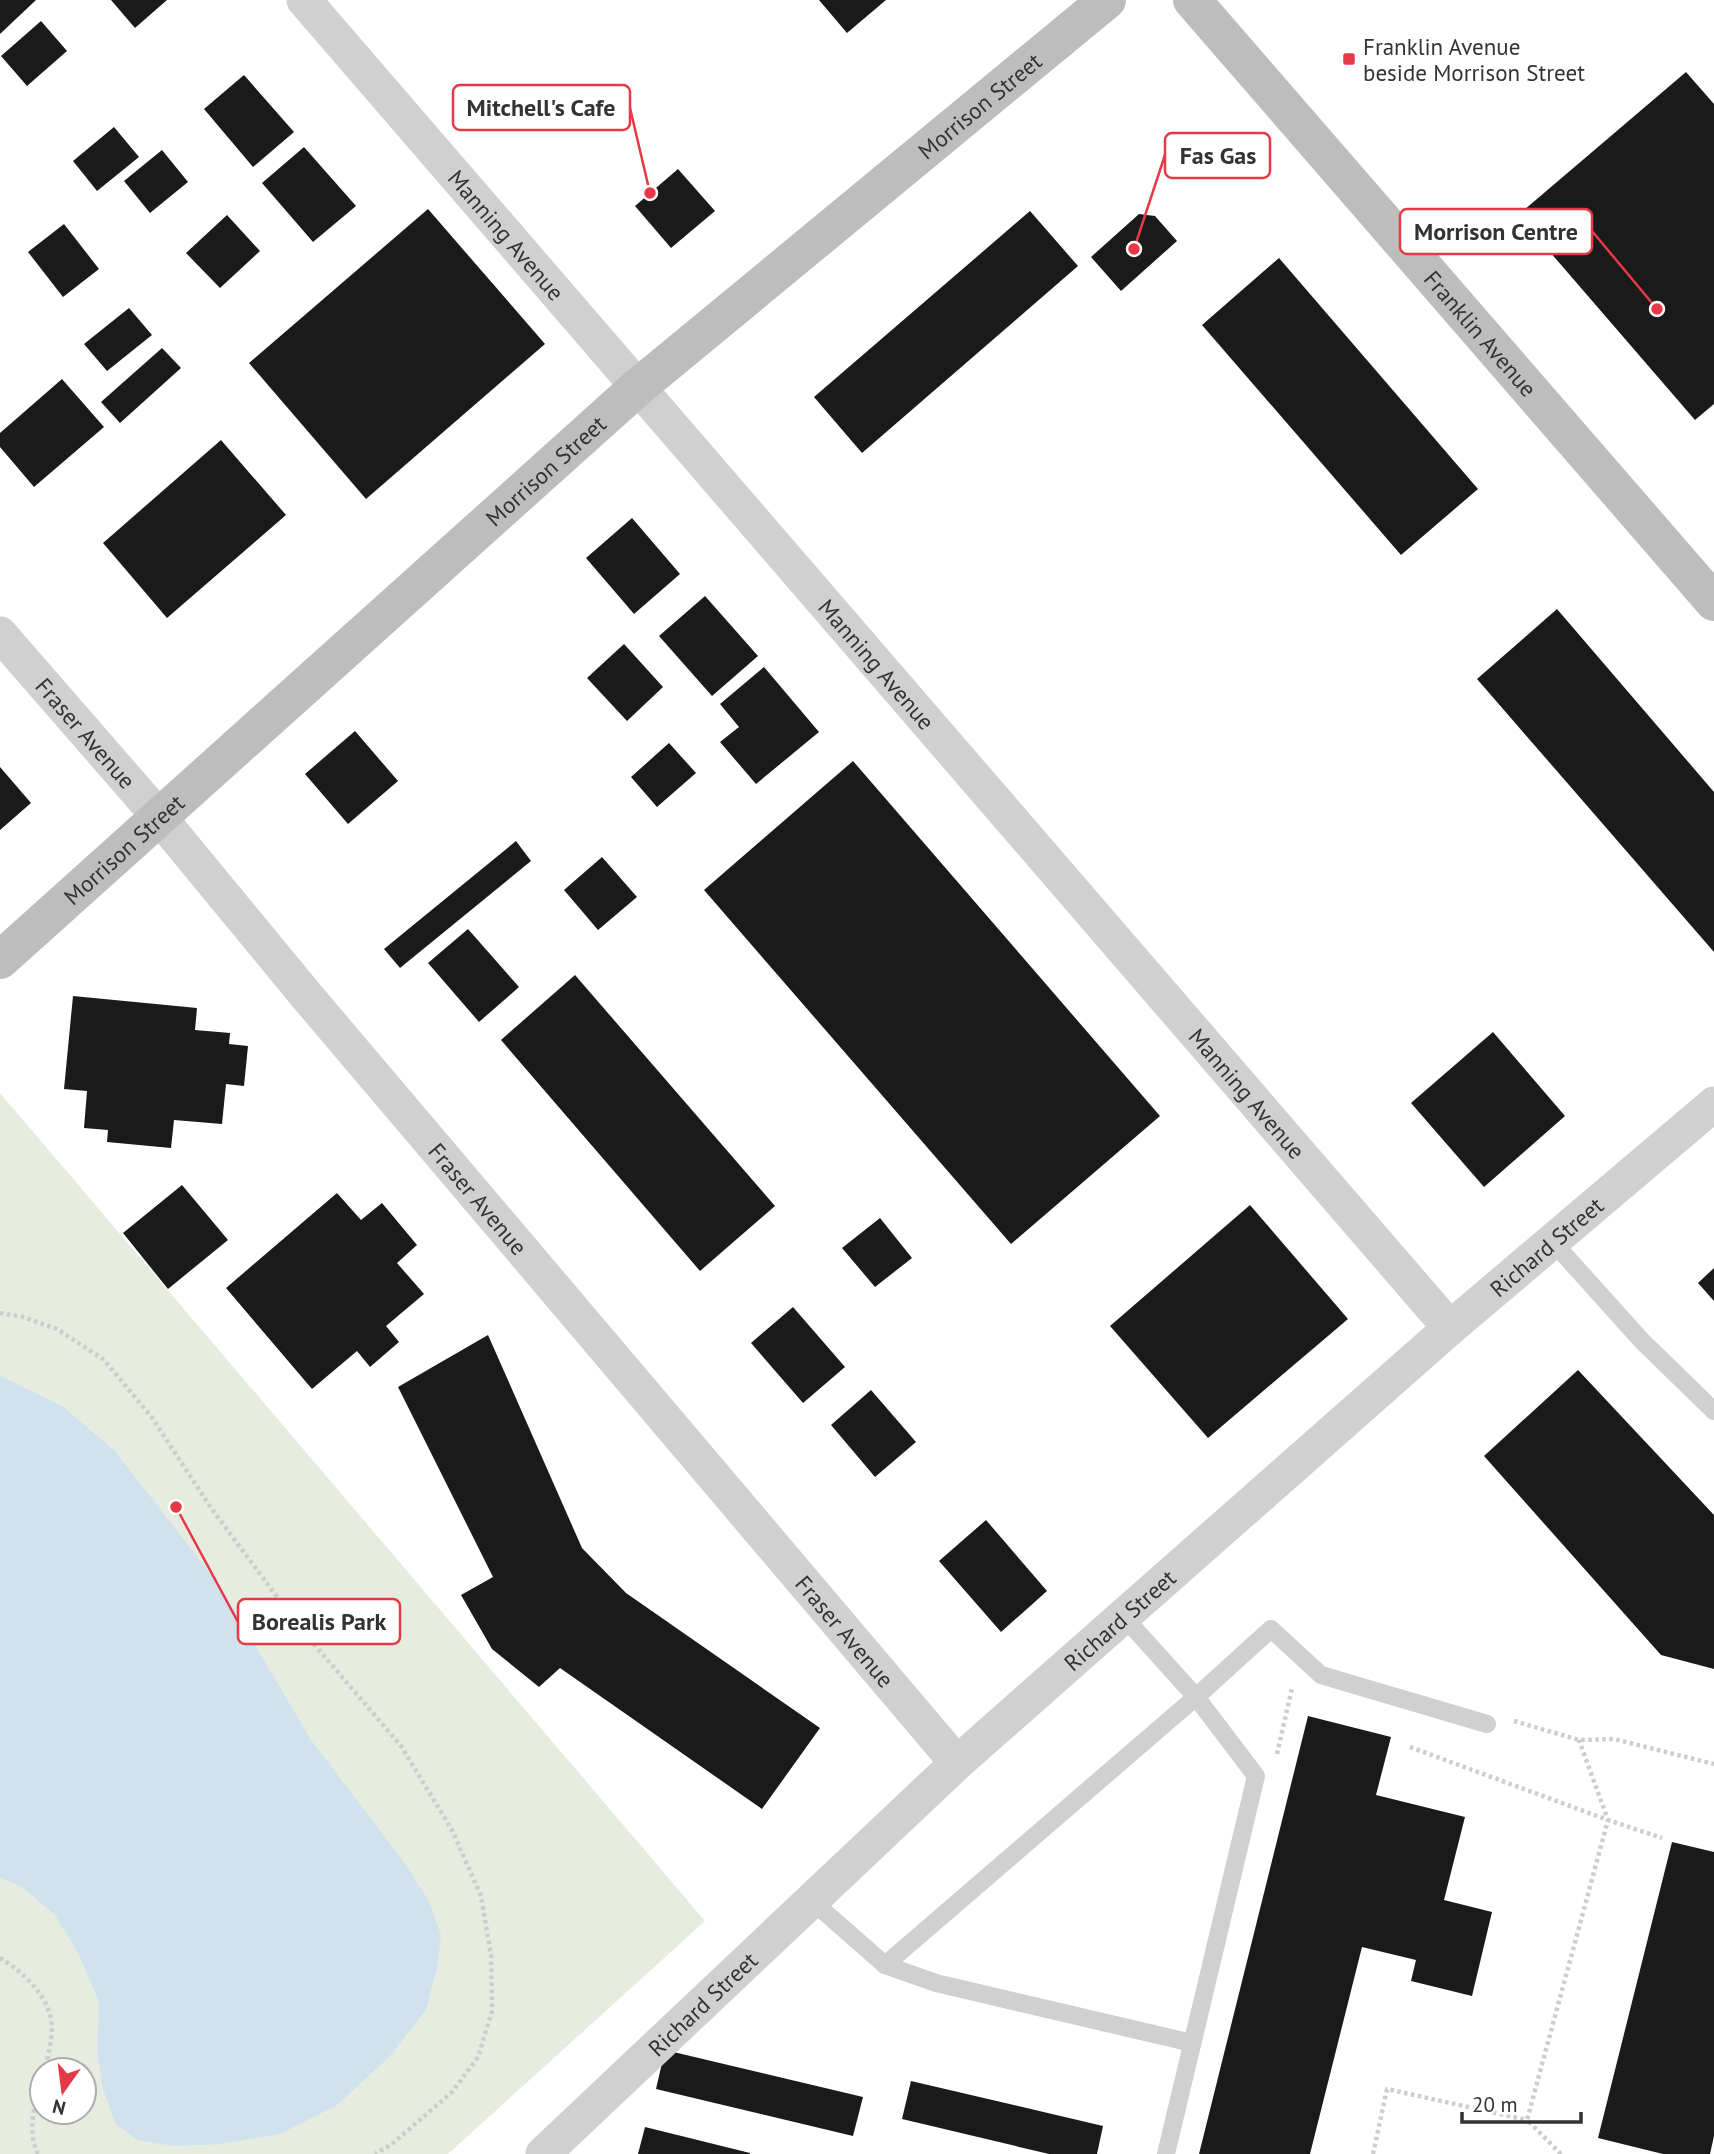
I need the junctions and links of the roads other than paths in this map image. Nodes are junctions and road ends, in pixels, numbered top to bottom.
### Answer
1 (304, 0) edge
2 (1107, 0) edge
3 (1192, 0) edge
4 (638, 387) junction
5 (1714, 602) edge
6 (0, 634) edge
7 (160, 818) junction
8 (0, 960) edge
9 (1714, 1104) edge
10 (1552, 1241) junction
11 (1450, 1328) junction
12 (1714, 1411) edge
13 (1124, 1616) junction
14 (1196, 1697) junction
15 (1488, 1724) dead end
16 (957, 1762) junction
17 (811, 1900) junction
18 (885, 1965) junction
19 (1192, 2043) junction
20 (543, 2154) edge
21 (1166, 2154) edge

1 - 4 street, Manning Avenue
2 - 4 main road, Morrison Street
3 - 5 main road, Franklin Avenue
4 - 7 main road, Morrison Street
4 - 11 street, Manning Avenue
6 - 7 street, Fraser Avenue
7 - 8 main road, Morrison Street
7 - 16 street, Fraser Avenue
9 - 10 street, Richard Street
10 - 11 street, Richard Street
10 - 12 lane
11 - 13 street, Richard Street
13 - 14 lane
13 - 16 street, Richard Street
14 - 15 lane
14 - 18 lane
14 - 19 lane
16 - 17 street, Richard Street
17 - 18 lane
17 - 20 street, Richard Street
18 - 19 lane
19 - 21 lane

